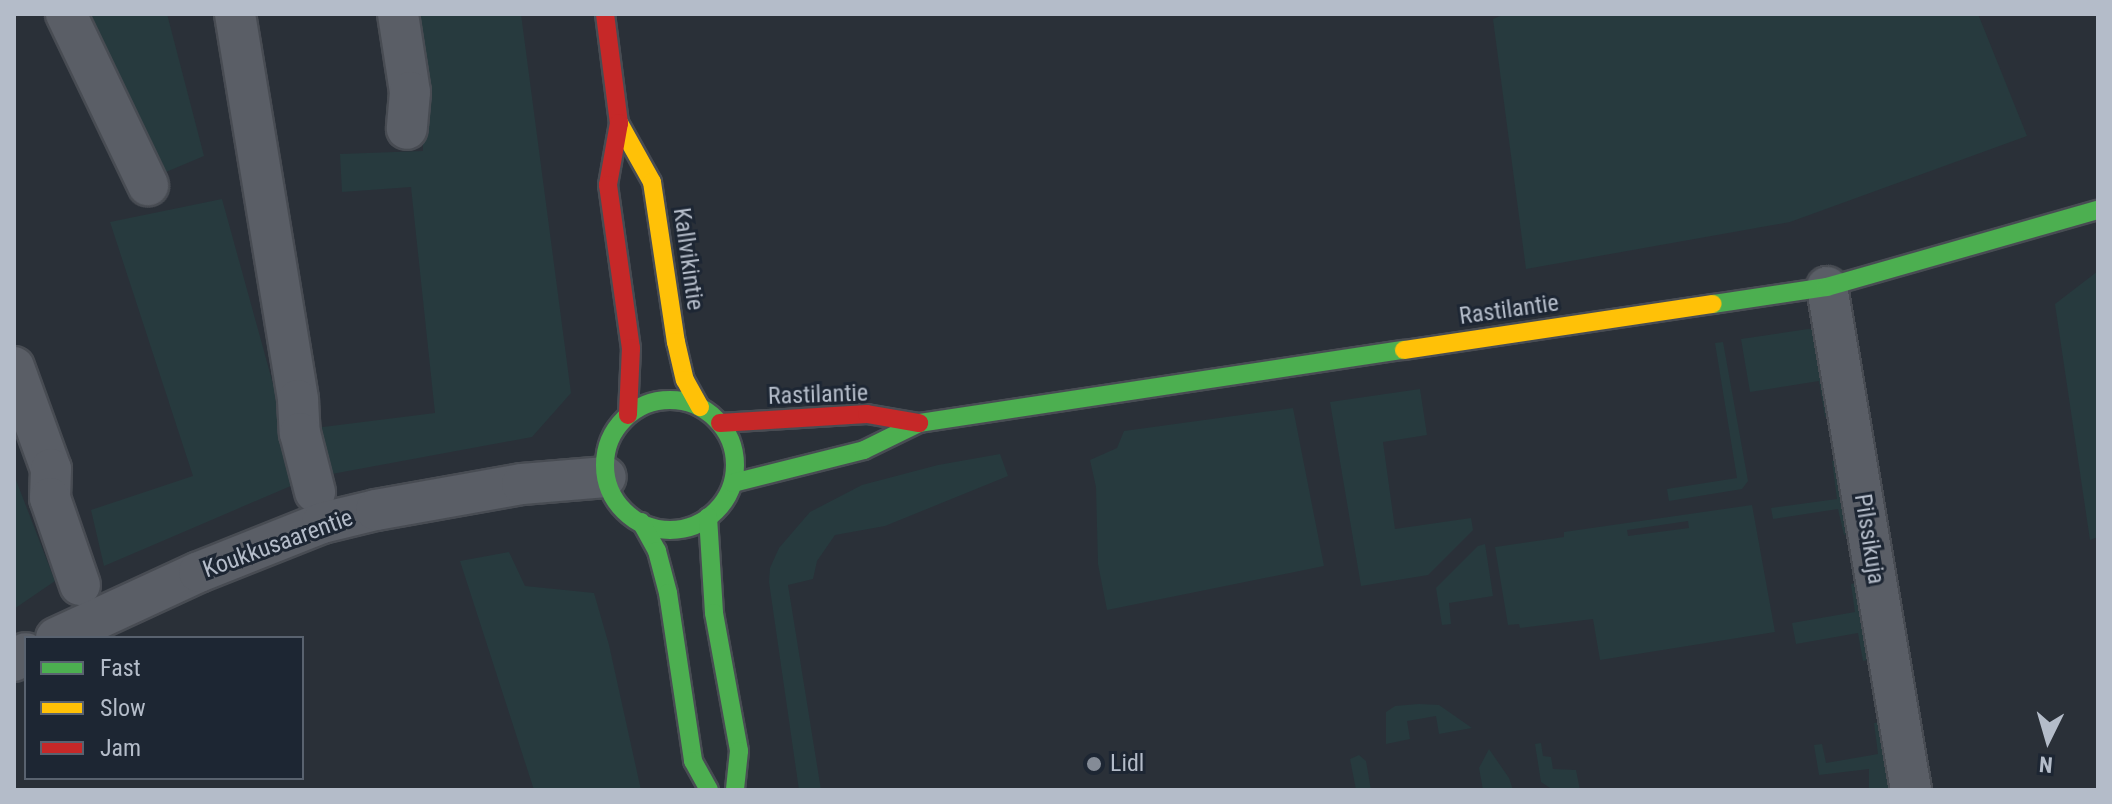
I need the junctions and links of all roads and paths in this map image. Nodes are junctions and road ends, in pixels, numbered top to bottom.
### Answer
1 (66, 14) edge
2 (235, 14) edge
3 (398, 14) edge
4 (605, 14) edge
5 (619, 123) junction
6 (407, 129) dead end
7 (148, 185) dead end
8 (2098, 210) edge
9 (1827, 287) junction
10 (14, 367) edge
11 (700, 407) junction
12 (628, 415) junction
13 (720, 423) junction
14 (919, 423) junction
15 (606, 477) junction
16 (733, 483) junction
17 (315, 492) dead end
18 (708, 517) junction
19 (641, 522) junction
20 (80, 585) dead end
21 (60, 636) edge
22 (709, 790) edge
23 (735, 790) edge
24 (1911, 790) edge

1 - 7 street
2 - 17 street
3 - 6 street
4 - 5 main road, Kallvikintie
5 - 11 main road, Kallvikintie
5 - 12 main road, Kallvikintie
8 - 9 main road, Rastilantie
9 - 14 main road, Rastilantie
9 - 24 street, Pilssikuja
10 - 20 street
11 - 12 main road
11 - 13 main road
12 - 15 main road
13 - 14 main road, Rastilantie
13 - 16 main road
14 - 16 main road, Rastilantie
15 - 19 main road
15 - 21 street, Koukkusaarentie
16 - 18 main road
18 - 19 main road
18 - 23 main road
19 - 22 main road

